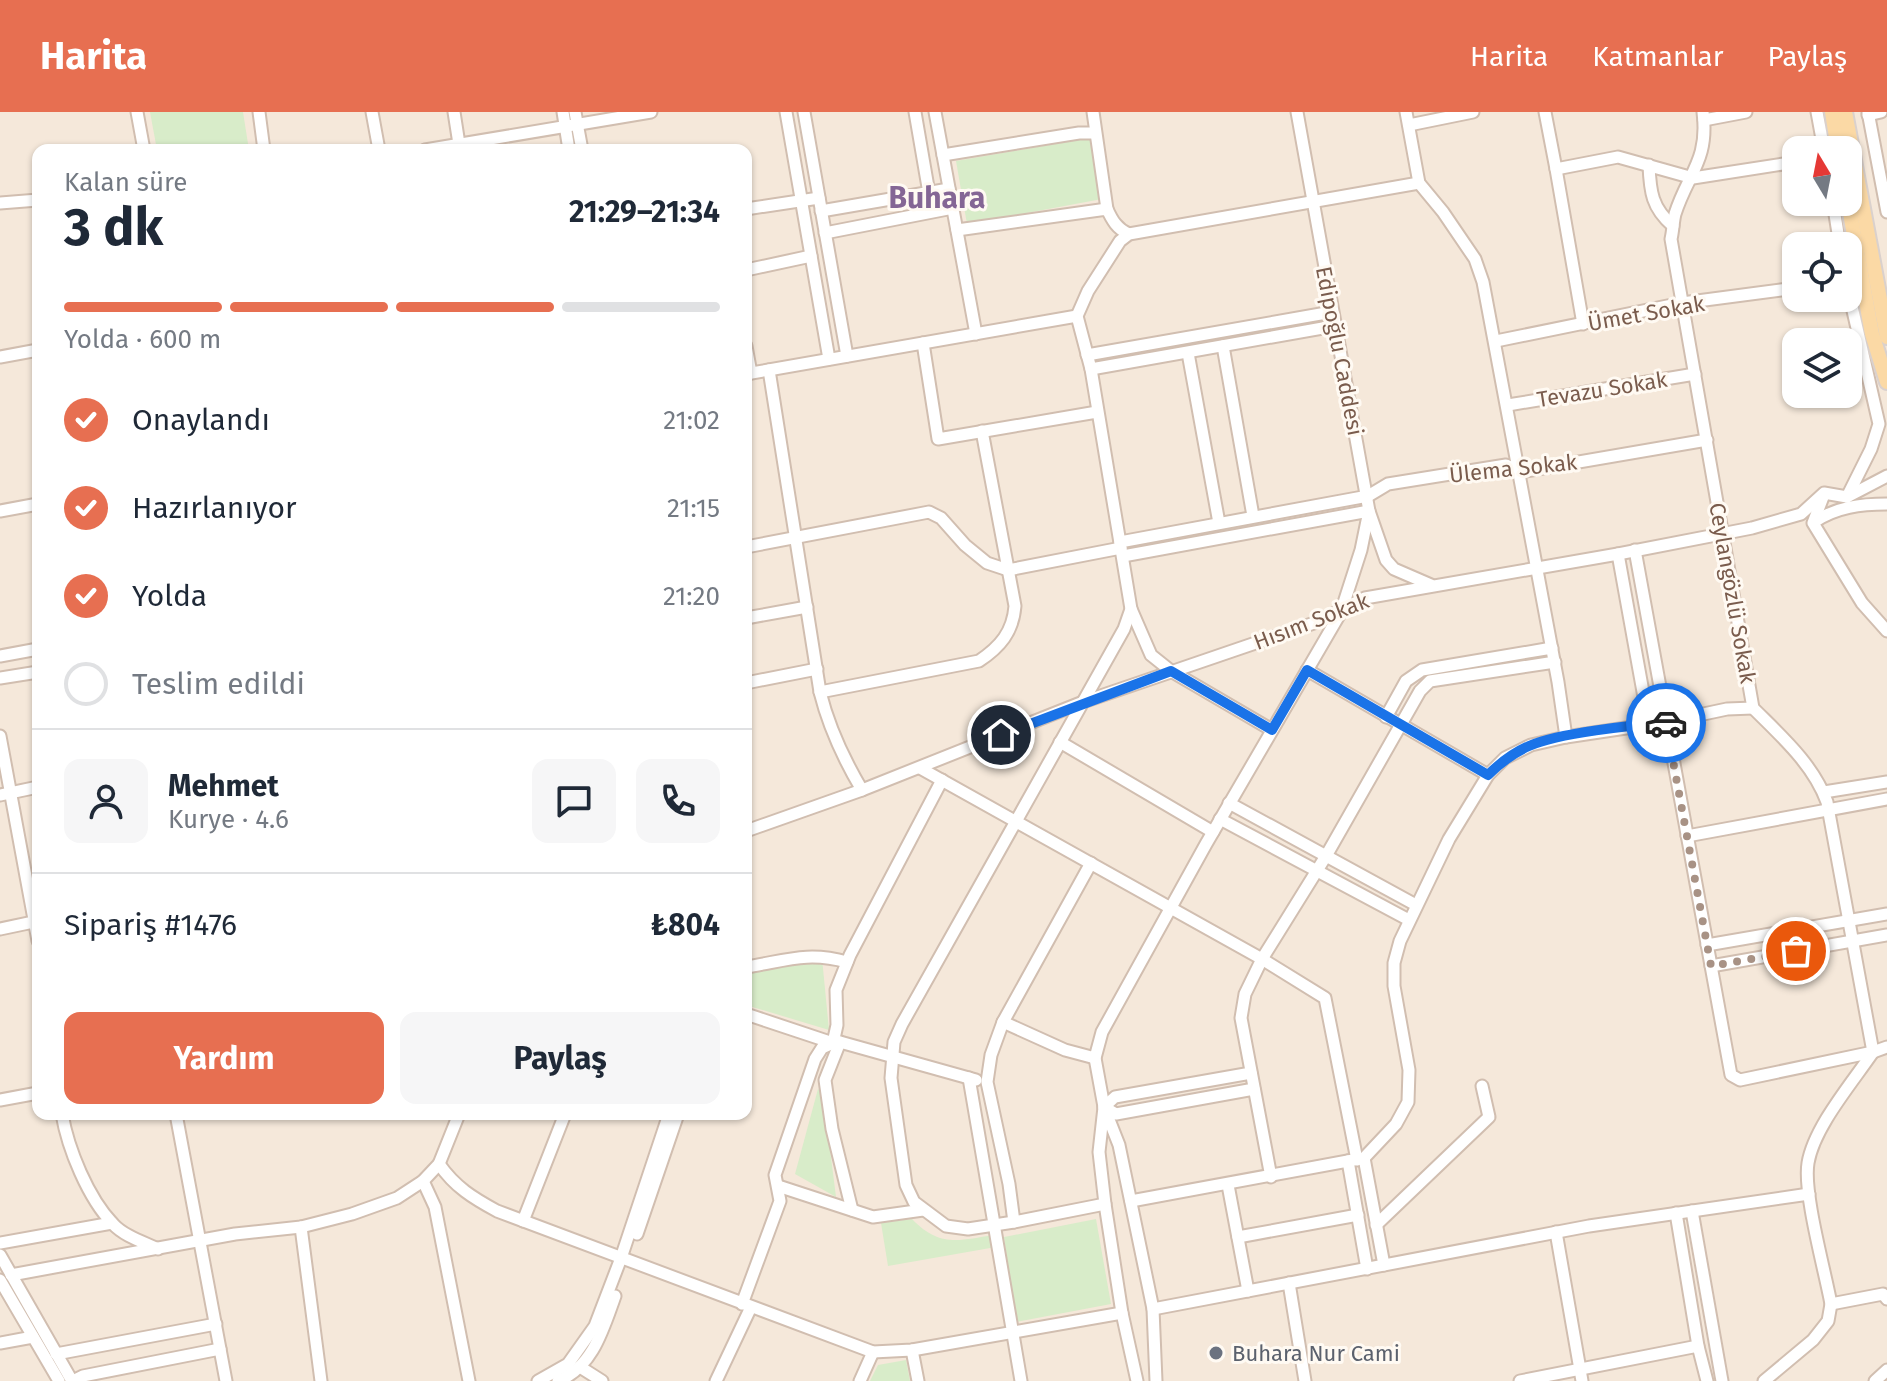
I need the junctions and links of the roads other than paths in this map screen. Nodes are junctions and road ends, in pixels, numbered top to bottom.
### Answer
1 (137, 112) edge
2 (259, 112) edge
3 (372, 112) edge
4 (454, 112) edge
5 (563, 112) edge
6 (651, 112) edge
7 (786, 112) edge
8 (804, 112) edge
9 (915, 112) edge
10 (935, 112) edge
11 (1093, 112) edge
12 (1297, 112) edge
13 (1406, 112) edge
14 (1473, 112) edge
15 (1545, 112) edge
16 (1746, 112) edge
17 (1817, 112) edge
18 (1832, 112) edge
19 (1845, 112) edge
20 (1872, 113) edge
21 (1703, 116) edge
22 (573, 121) edge
23 (1409, 125) junction
24 (1094, 133) junction
25 (1821, 136) edge
26 (1836, 136) edge
27 (143, 144) edge
28 (263, 144) edge
29 (378, 144) edge
30 (463, 144) edge
31 (473, 144) edge
32 (570, 144) edge
33 (580, 144) edge
34 (943, 155) junction
35 (1782, 164) edge
36 (1649, 165) junction
37 (1556, 169) junction
38 (1693, 178) junction
39 (1419, 183) junction
40 (949, 189) junction
41 (929, 193) junction
42 (819, 198) junction
43 (32, 200) edge
44 (801, 200) junction
45 (1313, 200) junction
46 (0, 203) edge
47 (752, 208) edge
48 (953, 208) junction
49 (1107, 209) junction
50 (821, 211) junction
51 (1887, 212) edge
52 (1851, 216) edge
53 (1673, 226) junction
54 (957, 230) junction
55 (825, 233) junction
56 (1129, 234) junction
57 (811, 256) junction
58 (752, 269) edge
59 (1782, 290) edge
60 (1682, 303) junction
61 (1332, 312) junction
62 (1853, 312) edge
63 (1077, 316) junction
64 (1583, 324) junction
65 (1334, 326) junction
66 (976, 334) junction
67 (1887, 337) edge
68 (1496, 341) junction
69 (923, 343) junction
70 (1223, 346) junction
71 (32, 351) edge
72 (1188, 353) junction
73 (1087, 355) junction
74 (847, 356) junction
75 (0, 357) edge
76 (829, 359) junction
77 (1091, 369) junction
78 (769, 370) junction
79 (752, 373) edge
80 (1695, 374) junction
81 (1887, 382) edge
82 (1508, 405) junction
83 (1097, 412) junction
84 (982, 431) junction
85 (1707, 440) junction
86 (1520, 472) junction
87 (1887, 476) edge
88 (1824, 493) junction
89 (1368, 496) junction
90 (1847, 497) junction
91 (1887, 504) edge
92 (32, 505) edge
93 (0, 511) edge
94 (1369, 511) junction
95 (1253, 516) junction
96 (1219, 523) junction
97 (1813, 523) junction
98 (1724, 533) junction
99 (796, 538) junction
100 (752, 546) edge
101 (1122, 549) junction
102 (1635, 550) junction
103 (1618, 554) junction
104 (1537, 567) junction
105 (1008, 570) junction
106 (1431, 585) junction
107 (807, 607) junction
108 (1131, 609) junction
109 (1341, 612) junction
110 (752, 617) edge
111 (1887, 631) edge
112 (1552, 648) junction
113 (32, 650) edge
114 (0, 656) edge
115 (1555, 662) junction
116 (817, 669) junction
117 (1307, 670) junction
118 (1171, 671) junction
119 (32, 673) edge
120 (0, 678) edge
121 (752, 682) edge
122 (820, 692) junction
123 (1083, 702) junction
124 (1753, 708) junction
125 (1386, 717) junction
126 (1666, 722) junction
127 (1399, 724) junction
128 (1649, 725) junction
129 (1272, 730) junction
130 (0, 736) edge
131 (1566, 737) junction
132 (1060, 742) junction
133 (920, 768) junction
134 (1488, 775) junction
135 (942, 780) junction
136 (1887, 782) edge
137 (32, 788) edge
138 (862, 790) junction
139 (1824, 792) junction
140 (6, 793) edge
141 (1887, 799) edge
142 (1229, 803) junction
143 (1828, 810) junction
144 (1220, 819) junction
145 (1015, 821) junction
146 (752, 829) edge
147 (1213, 832) junction
148 (1687, 836) junction
149 (1326, 856) junction
150 (1091, 863) junction
151 (1317, 870) junction
152 (32, 886) edge
153 (1416, 905) junction
154 (1171, 908) junction
155 (1887, 914) edge
156 (1409, 920) junction
157 (1848, 921) junction
158 (32, 922) edge
159 (0, 929) edge
160 (1887, 935) edge
161 (1853, 941) junction
162 (1707, 945) junction
163 (1262, 959) junction
164 (847, 962) junction
165 (752, 966) edge
166 (1711, 966) junction
167 (752, 1016) edge
168 (1003, 1022) junction
169 (836, 1042) junction
170 (1887, 1047) edge
171 (1873, 1052) junction
172 (892, 1058) junction
173 (1095, 1058) junction
174 (1251, 1073) junction
175 (969, 1078) junction
176 (987, 1082) junction
177 (1482, 1086) dead end
178 (1254, 1089) junction
179 (32, 1094) edge
180 (0, 1100) edge
181 (1104, 1107) junction
182 (63, 1120) edge
183 (177, 1120) edge
184 (457, 1120) edge
185 (563, 1120) edge
186 (667, 1120) edge
187 (676, 1120) edge
188 (1356, 1160) junction
189 (439, 1164) junction
190 (1271, 1177) junction
191 (423, 1181) junction
192 (1228, 1185) junction
193 (778, 1186) junction
194 (1809, 1194) junction
195 (1131, 1201) junction
196 (1105, 1204) junction
197 (852, 1210) junction
198 (923, 1210) junction
199 (1692, 1211) junction
200 (1676, 1213) junction
201 (1358, 1215) junction
202 (523, 1221) junction
203 (1014, 1222) junction
204 (112, 1223) junction
205 (1376, 1225) junction
206 (995, 1226) junction
207 (301, 1227) junction
208 (1556, 1232) junction
209 (1238, 1237) junction
210 (198, 1242) junction
211 (0, 1243) edge
212 (158, 1249) junction
213 (0, 1255) edge
214 (624, 1260) junction
215 (1384, 1265) junction
216 (1367, 1269) junction
217 (6, 1277) edge
218 (1289, 1283) junction
219 (1248, 1291) junction
220 (1887, 1299) edge
221 (1831, 1304) junction
222 (746, 1306) junction
223 (1153, 1309) junction
224 (1122, 1313) junction
225 (216, 1324) junction
226 (1011, 1332) junction
227 (33, 1337) junction
228 (0, 1343) edge
229 (1698, 1346) junction
230 (220, 1349) junction
231 (912, 1350) junction
232 (873, 1352) junction
233 (56, 1354) junction
234 (1887, 1370) edge
235 (576, 1374) edge
236 (1581, 1376) edge
237 (59, 1381) edge
238 (72, 1381) edge
239 (226, 1381) edge
240 (321, 1381) edge
241 (469, 1381) edge
242 (538, 1381) edge
243 (558, 1381) edge
244 (602, 1381) edge
245 (716, 1381) edge
246 (860, 1381) edge
247 (918, 1381) edge
248 (1021, 1381) edge
249 (1137, 1381) edge
250 (1156, 1381) edge
251 (1305, 1381) edge
252 (1520, 1381) edge
253 (1707, 1381) edge
254 (1722, 1381) edge
255 (1764, 1381) edge
256 (1875, 1381) edge

1 - 27 street
2 - 28 street
3 - 29 street
4 - 30 street
5 - 22 street
6 - 22 street
7 - 44 street
8 - 42 street
9 - 41 street
10 - 34 street
11 - 24 street
12 - 45 street, Edipoğlu Caddesi
13 - 23 street
14 - 23 street
15 - 37 street
16 - 21 street
17 - 25 street
18 - 26 main road
19 - 67 main road
20 - 51 street
21 - 38 street, Ceylangözlü Sokak
22 - 31 street
22 - 32 street
22 - 33 street
23 - 39 street
24 - 34 street
24 - 49 street
34 - 40 street
35 - 38 street
36 - 37 street
36 - 38 street
36 - 53 street
37 - 64 street
38 - 53 street, Ceylangözlü Sokak
39 - 45 street
39 - 68 street
40 - 41 street
40 - 48 street
41 - 50 street
42 - 44 street
42 - 50 street
43 - 46 street
44 - 47 street
44 - 57 street
45 - 56 street
45 - 61 street, Edipoğlu Caddesi
48 - 54 street
48 - 55 street
49 - 54 street
49 - 56 street
50 - 55 street
52 - 81 main road
53 - 60 street, Ceylangözlü Sokak
54 - 66 street
55 - 74 street
56 - 63 street
57 - 58 street
57 - 76 street
59 - 60 street, Ümet Sokak
60 - 64 street, Ümet Sokak
60 - 80 street, Ceylangözlü Sokak
61 - 65 street, Edipoğlu Caddesi
61 - 73 street
62 - 90 street
63 - 66 street
63 - 73 street
64 - 68 street, Ümet Sokak
65 - 70 street
65 - 89 street, Edipoğlu Caddesi
66 - 69 street
68 - 82 street
69 - 74 street
69 - 84 street
70 - 72 street
70 - 95 street
71 - 75 street
72 - 77 street
72 - 96 street
73 - 77 street
74 - 76 street
76 - 78 street
77 - 83 street
78 - 79 street
78 - 99 street
80 - 82 street, Tevazu Sokak
80 - 85 street, Ceylangözlü Sokak
82 - 86 street
83 - 84 street
83 - 101 street
84 - 105 street
85 - 86 street, Ülema Sokak
85 - 98 street, Ceylangözlü Sokak
86 - 89 street, Ülema Sokak
86 - 104 street
87 - 90 street
88 - 90 street
88 - 97 street
88 - 98 street, Hısım Sokak
89 - 94 street, Edipoğlu Caddesi
89 - 95 street, Ülema Sokak
91 - 97 street
92 - 93 street
94 - 101 street
94 - 106 street
94 - 109 street, Edipoğlu Caddesi
95 - 96 street, Ülema Sokak
96 - 101 street, Ülema Sokak
97 - 111 street
98 - 102 street, Hısım Sokak
98 - 124 street, Ceylangözlü Sokak
99 - 100 street
99 - 105 street
99 - 107 street
101 - 105 street
101 - 108 street
102 - 103 street, Hısım Sokak
102 - 126 street
103 - 104 street, Hısım Sokak
103 - 128 street
104 - 106 street, Hısım Sokak
104 - 112 street
105 - 122 street
106 - 109 street, Hısım Sokak
107 - 110 street
107 - 116 street
108 - 118 street
108 - 123 street
109 - 117 street, Edipoğlu Caddesi
109 - 118 street, Hısım Sokak
112 - 115 street
112 - 125 street
113 - 114 street
115 - 127 street
115 - 131 street
116 - 121 street
116 - 122 street
117 - 125 street
117 - 129 street, Edipoğlu Caddesi
118 - 123 street, Hısım Sokak
118 - 129 street
119 - 120 street
122 - 138 street
123 - 132 street
123 - 133 street, Hısım Sokak
124 - 126 street
124 - 139 street, Ceylangözlü Sokak
125 - 127 street
126 - 128 street
126 - 148 street
127 - 134 street
127 - 149 street
128 - 131 street
129 - 142 street, Edipoğlu Caddesi
130 - 140 street
131 - 134 street
132 - 145 street
132 - 147 street
133 - 135 street
133 - 138 street, Hısım Sokak
134 - 153 street
135 - 145 street
135 - 164 street
136 - 139 street
137 - 140 street
138 - 146 street, Hısım Sokak
139 - 143 street, Ceylangözlü Sokak
140 - 152 street
141 - 143 street
142 - 144 street, Edipoğlu Caddesi
142 - 149 street
143 - 148 street
143 - 157 street, Ceylangözlü Sokak
144 - 147 street, Edipoğlu Caddesi
144 - 151 street
145 - 150 street
145 - 172 street
147 - 154 street, Edipoğlu Caddesi
148 - 162 street
149 - 151 street
149 - 153 street
150 - 154 street
150 - 168 street
151 - 156 street
151 - 163 street
153 - 156 street
154 - 163 street
154 - 173 street, Edipoğlu Caddesi
155 - 157 street
156 - 188 street
157 - 161 street, Ceylangözlü Sokak
157 - 162 street
158 - 159 street
160 - 161 street
161 - 166 street
161 - 171 street, Ceylangözlü Sokak
162 - 166 street
163 - 174 street
163 - 188 street
164 - 165 street
164 - 169 street
166 - 171 street
167 - 169 street
168 - 173 street
168 - 176 street
169 - 172 street
169 - 193 street
169 - 197 street
170 - 171 street
171 - 194 street
172 - 175 street
172 - 198 street
173 - 181 street
174 - 178 street
174 - 181 street
175 - 176 street
175 - 206 street
176 - 203 street
177 - 205 street
178 - 181 street
178 - 190 street
179 - 180 street
181 - 195 street
181 - 196 street
182 - 204 street
183 - 210 street
184 - 189 street
185 - 202 street
186 - 214 street
187 - 214 street
188 - 190 street
188 - 201 street
188 - 205 street
189 - 191 street
189 - 202 street
190 - 192 street
191 - 207 street
191 - 241 street
192 - 195 street
192 - 209 street
193 - 197 street
193 - 222 street
194 - 199 street
194 - 221 street
195 - 223 street
196 - 203 street
196 - 224 street
197 - 198 street
198 - 206 street
199 - 200 street
199 - 254 street
200 - 208 street
200 - 229 street
201 - 209 street
201 - 216 street
202 - 214 street
203 - 206 street
204 - 211 street
204 - 212 street
205 - 215 street
206 - 226 street
207 - 210 street
207 - 240 street
208 - 215 street
208 - 236 street
209 - 219 street
210 - 212 street
210 - 225 street
212 - 217 street
213 - 217 street
214 - 222 street
214 - 235 street
214 - 242 street
215 - 216 street
216 - 218 street
217 - 227 street
217 - 233 street
218 - 219 street
218 - 251 street
219 - 223 street
220 - 221 street
221 - 255 street
222 - 232 street
222 - 245 street
223 - 250 street
224 - 226 street
224 - 249 street
225 - 230 street
225 - 233 street
226 - 231 street
226 - 248 street
227 - 228 street
227 - 237 street
229 - 236 street
229 - 253 street
230 - 238 street
230 - 239 street
231 - 232 street
231 - 247 street
232 - 246 street
233 - 238 street
234 - 256 street
235 - 243 street
235 - 244 street
236 - 252 street

